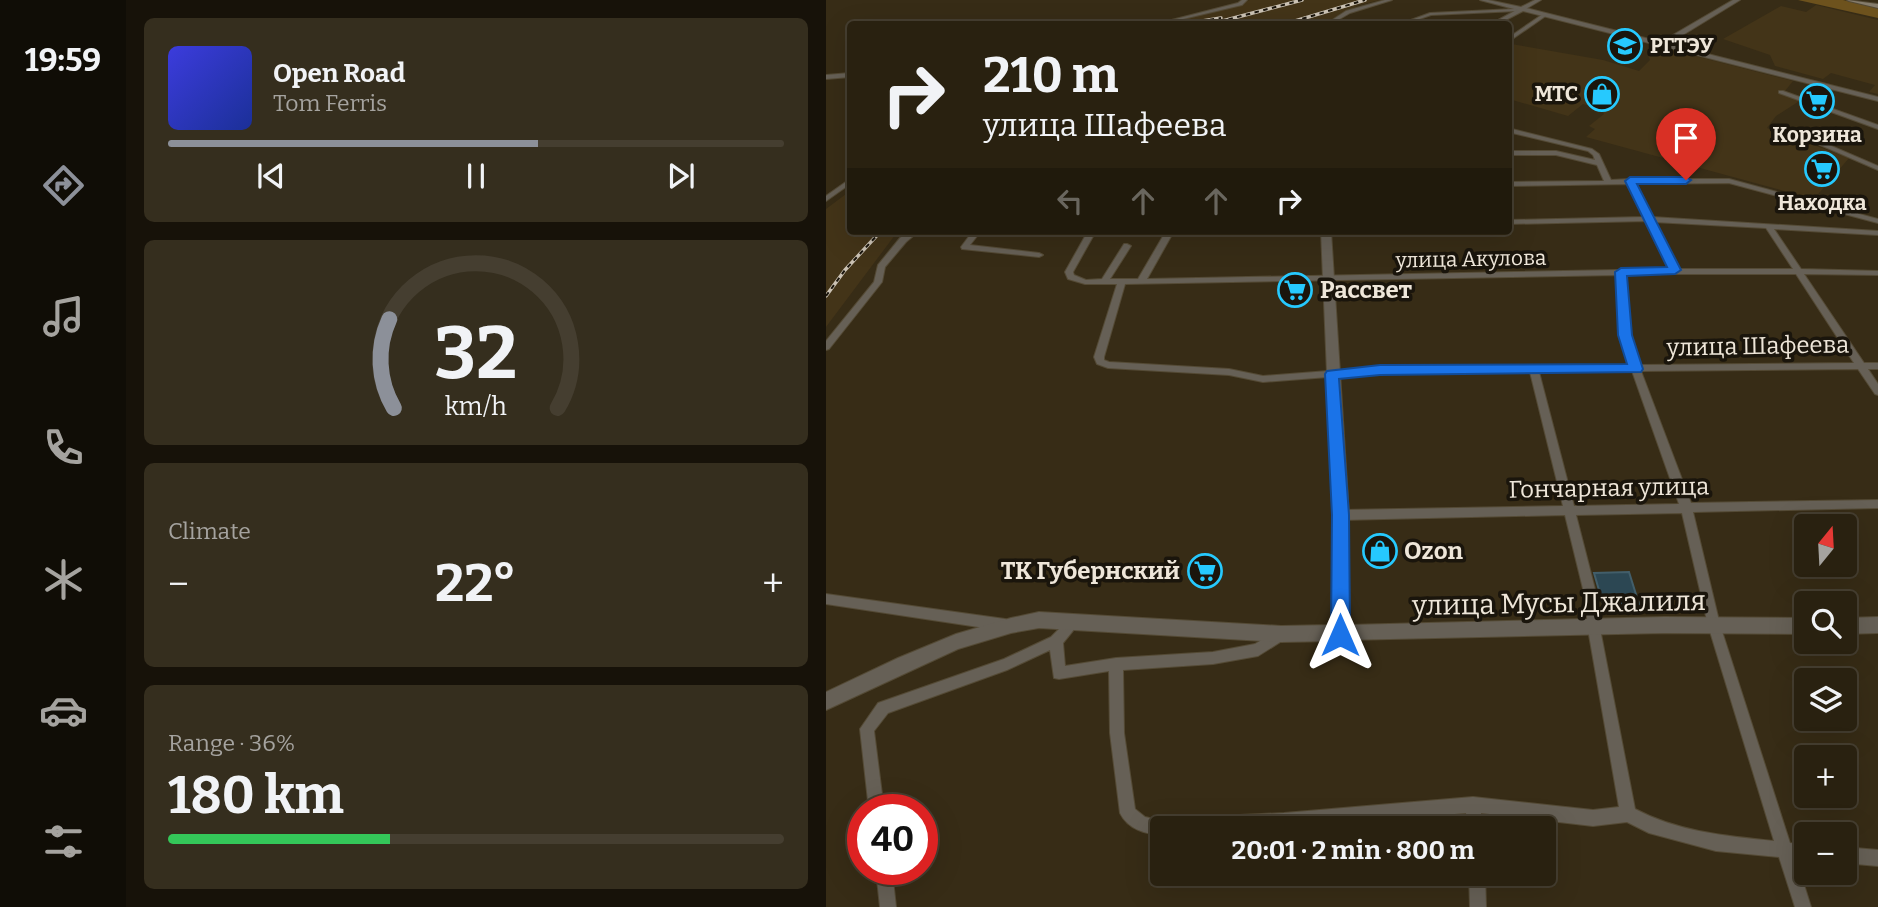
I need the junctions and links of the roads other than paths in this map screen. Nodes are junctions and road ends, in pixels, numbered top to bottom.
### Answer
1 (1245, 0) edge
2 (1390, 0) edge
3 (1482, 0) edge
4 (1539, 0) edge
5 (1737, 0) edge
6 (1851, 0) edge
7 (1878, 6) edge
8 (1520, 9) junction
9 (1354, 10) junction
10 (1545, 15) junction
11 (1170, 21) edge
12 (1323, 21) edge
13 (1334, 21) edge
14 (1410, 21) edge
15 (1499, 21) edge
16 (1512, 38) edge
17 (1661, 45) junction
18 (847, 75) edge
19 (826, 77) edge
20 (1781, 92) dead end
21 (1878, 99) edge
22 (1878, 127) edge
23 (1512, 131) edge
24 (1821, 143) dead end
25 (1512, 153) edge
26 (1598, 163) junction
27 (1878, 168) edge
28 (1608, 181) junction
29 (1630, 181) junction
30 (847, 183) edge
31 (1512, 184) edge
32 (826, 199) edge
33 (1649, 219) junction
34 (1878, 221) edge
35 (1512, 222) edge
36 (1769, 227) junction
37 (1878, 233) edge
38 (910, 235) edge
39 (974, 235) edge
40 (1090, 235) edge
41 (1168, 235) edge
42 (1325, 235) edge
43 (1127, 246) dead end
44 (1039, 255) dead end
45 (1675, 270) junction
46 (1798, 270) junction
47 (1621, 272) junction
48 (1878, 273) edge
49 (1142, 280) junction
50 (1326, 280) junction
51 (1104, 282) junction
52 (1122, 282) junction
53 (826, 347) edge
54 (1860, 366) junction
55 (1878, 366) edge
56 (1636, 369) junction
57 (1534, 370) junction
58 (1332, 374) junction
59 (1878, 392) edge
60 (1878, 504) edge
61 (1686, 506) junction
62 (1567, 510) junction
63 (1341, 515) junction
64 (826, 599) edge
65 (1074, 622) junction
66 (1005, 625) junction
67 (1714, 625) junction
68 (1878, 625) edge
69 (1794, 626) edge
70 (1857, 626) edge
71 (1594, 629) junction
72 (1281, 634) junction
73 (1340, 635) junction
74 (1056, 641) junction
75 (1116, 664) junction
76 (826, 701) edge
77 (874, 794) edge
78 (1473, 804) junction
79 (1628, 814) junction
80 (1474, 816) edge
81 (1787, 850) junction
82 (1794, 851) edge
83 (1857, 856) edge
84 (1878, 858) edge
85 (886, 885) edge
86 (1477, 886) edge
87 (888, 907) edge
88 (1478, 907) edge
89 (1803, 907) edge

1 - 11 street
2 - 9 street
3 - 8 street
4 - 8 street
5 - 17 street
6 - 7 main road
8 - 10 street
8 - 14 street
8 - 15 street
9 - 12 street
9 - 13 street
10 - 16 street
10 - 17 street
17 - 21 street
18 - 19 street
20 - 22 street
23 - 26 street
24 - 27 street
25 - 26 street
26 - 28 street
28 - 29 street
28 - 31 street
29 - 33 street
29 - 34 street
30 - 32 street
33 - 35 street
33 - 36 street
33 - 45 street
36 - 37 street
36 - 46 street
38 - 53 street
39 - 44 street
40 - 51 street, улица Акулова
41 - 49 street
42 - 50 street
43 - 51 street
45 - 46 street, улица Акулова
45 - 47 street, улица Акулова
46 - 48 street, улица Акулова
46 - 54 street
47 - 50 street, улица Акулова
47 - 56 street
49 - 50 street, улица Акулова
49 - 52 street, улица Акулова
50 - 58 street
51 - 52 street, улица Акулова
52 - 58 street, улица Шафеева
54 - 55 street, улица Шафеева
54 - 56 street, улица Шафеева
54 - 59 street
56 - 57 street, улица Шафеева
56 - 61 street
57 - 58 street, улица Шафеева
57 - 62 street
58 - 63 street
60 - 61 street, Гончарная улица
61 - 62 street, Гончарная улица
61 - 67 street
62 - 63 street, Гончарная улица
62 - 71 street
63 - 73 street
64 - 66 street
65 - 66 street, улица Мусы Джалиля
65 - 72 street, улица Мусы Джалиля
65 - 74 street
66 - 76 street, улица Мусы Джалиля
67 - 69 street, улица Мусы Джалиля
67 - 71 street, улица Мусы Джалиля
67 - 81 street
68 - 70 street
71 - 73 street, улица Мусы Джалиля
71 - 79 street
72 - 73 street, улица Мусы Джалиля
72 - 75 street
74 - 75 street
74 - 77 street
75 - 78 street
78 - 79 street
78 - 80 street
79 - 81 street
81 - 82 street
81 - 89 street
83 - 84 street
85 - 87 street
86 - 88 street

